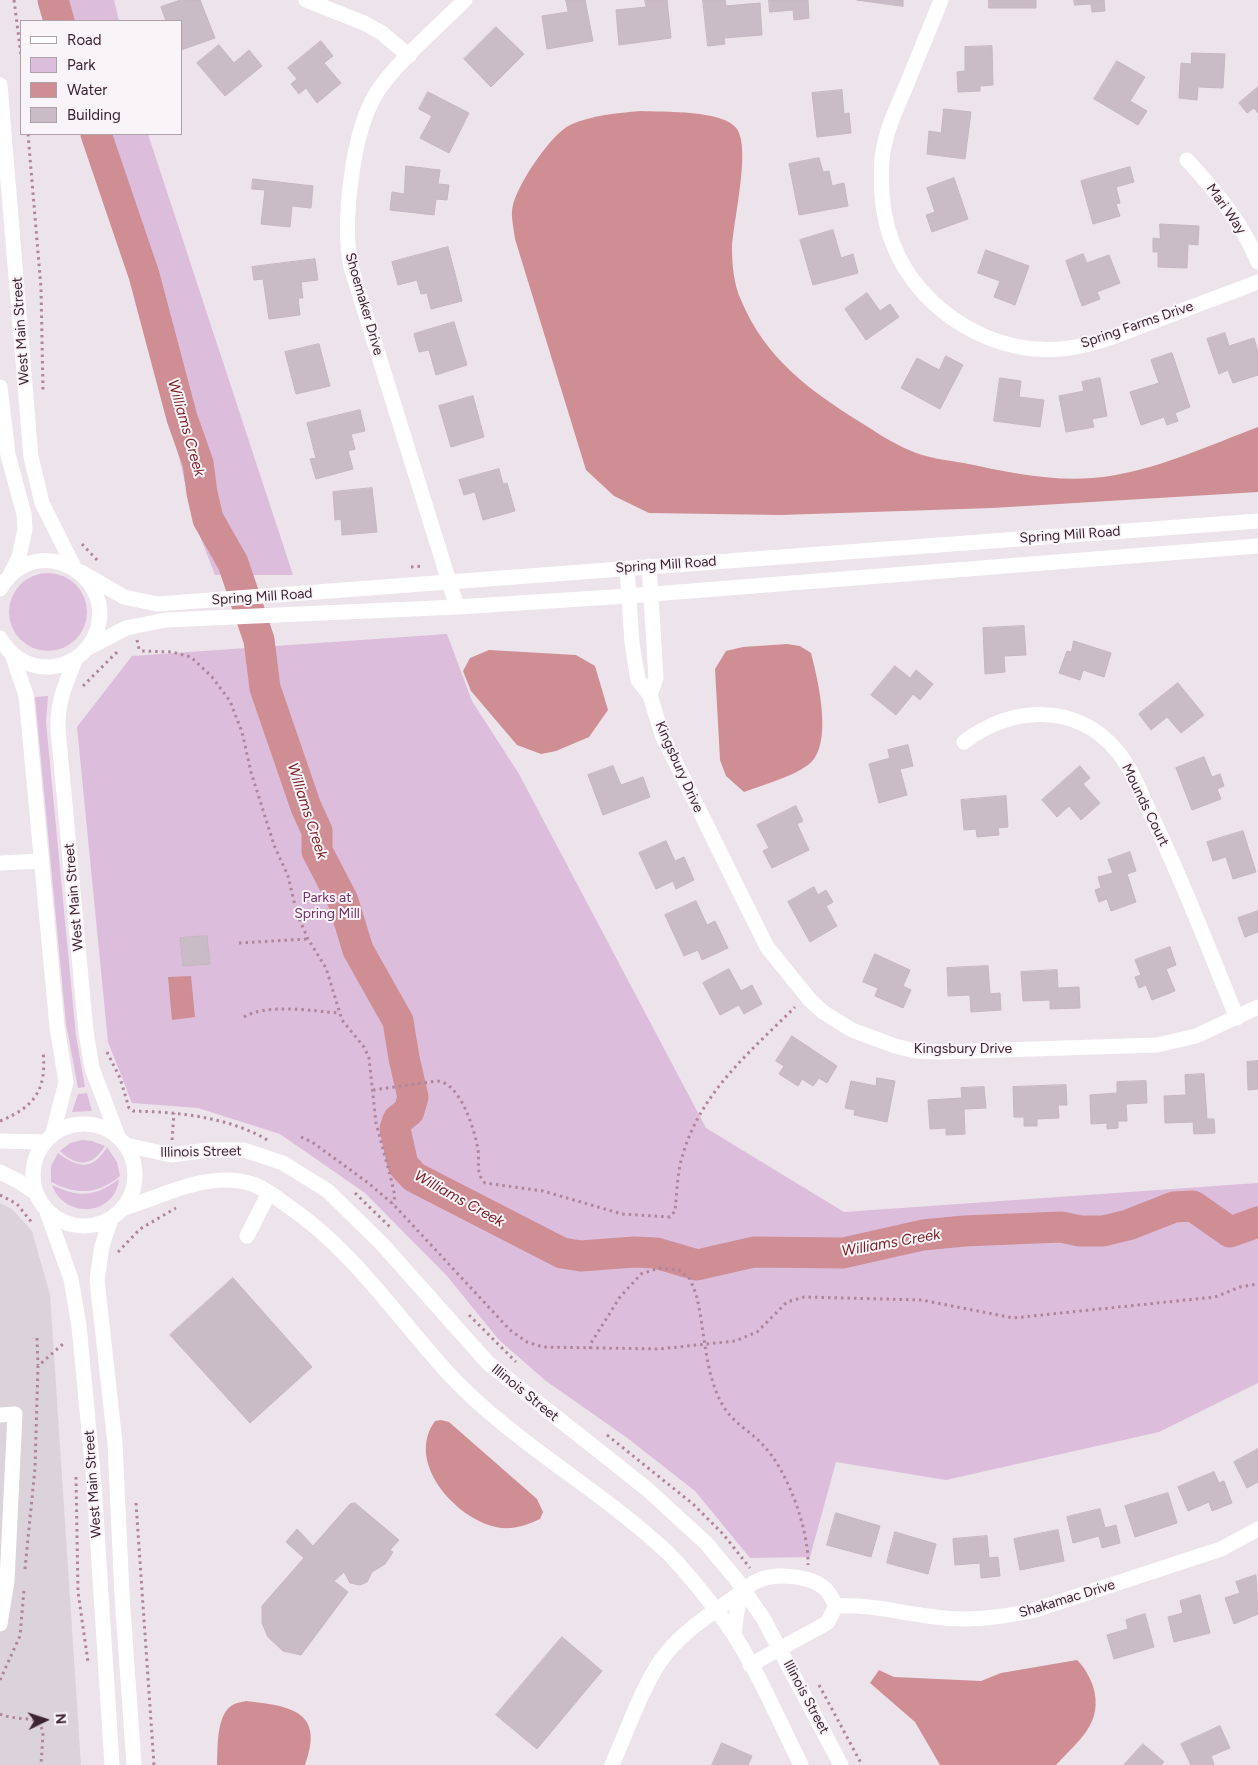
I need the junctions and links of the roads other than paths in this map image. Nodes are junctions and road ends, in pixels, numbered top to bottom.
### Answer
1 (306, 0) edge
2 (465, 0) edge
3 (941, 0) edge
4 (409, 56) junction
5 (0, 85) edge
6 (1187, 160) dead end
7 (4, 177) edge
8 (1258, 262) edge
9 (1258, 282) edge
10 (0, 387) edge
11 (1258, 521) edge
12 (1258, 546) edge
13 (649, 566) junction
14 (627, 568) junction
15 (78, 570) junction
16 (10, 576) junction
17 (448, 582) junction
18 (0, 589) edge
19 (651, 594) junction
20 (628, 596) junction
21 (457, 607) junction
22 (4, 645) edge
23 (81, 654) junction
24 (650, 695) junction
25 (964, 742) dead end
26 (42, 861) junction
27 (0, 863) edge
28 (1258, 1007) edge
29 (1237, 1018) junction
30 (49, 1137) junction
31 (121, 1139) junction
32 (0, 1141) edge
33 (0, 1172) edge
34 (36, 1193) junction
35 (269, 1193) junction
36 (124, 1208) junction
37 (46, 1209) junction
38 (111, 1219) junction
39 (248, 1236) dead end
40 (0, 1415) edge
41 (1258, 1529) edge
42 (744, 1590) junction
43 (836, 1606) junction
44 (717, 1610) junction
45 (0, 1624) edge
46 (734, 1634) junction
47 (780, 1649) junction
48 (750, 1665) junction
49 (112, 1765) edge
50 (134, 1765) edge
51 (612, 1765) edge
52 (801, 1765) edge
53 (841, 1765) edge

1 - 4 street
2 - 4 street, Shoemaker Drive
3 - 9 street, Spring Farms Drive
4 - 17 street, Shoemaker Drive
5 - 7 street, West Main Street
6 - 8 street, Mari Way
7 - 15 street, West Main Street
10 - 16 street, West Main Street
11 - 13 street, Spring Mill Road
12 - 19 street, Spring Mill Road
13 - 14 street, Spring Mill Road
13 - 19 street, Kingsbury Drive
14 - 17 street, Spring Mill Road
14 - 20 street, Kingsbury Drive
15 - 16 street, Spring Mill Road
15 - 17 street, Spring Mill Road
15 - 23 street, West Main Street
16 - 18 street
17 - 21 street, Shoemaker Drive
19 - 20 street, Spring Mill Road
19 - 24 street, Kingsbury Drive
20 - 21 street, Spring Mill Road
20 - 24 street, Kingsbury Drive
21 - 23 street, Spring Mill Road
22 - 23 street, Spring Mill Road
22 - 26 street, West Main Street
23 - 31 street, West Main Street
24 - 29 street, Kingsbury Drive
25 - 29 street, Mounds Court
26 - 27 street
26 - 30 street, West Main Street
28 - 29 street, Kingsbury Drive
30 - 31 street
30 - 32 street
30 - 34 street
31 - 36 street
31 - 42 street, Illinois Street
33 - 34 street
34 - 37 street
35 - 36 street, Illinois Street
35 - 39 street
35 - 44 street, Illinois Street
36 - 38 street
37 - 38 street
37 - 49 street, West Main Street
38 - 50 street, West Main Street
40 - 45 street
41 - 43 street, Shakamac Drive
42 - 43 street
42 - 44 street
42 - 46 street
42 - 47 street, Illinois Street
43 - 47 street
44 - 46 street, Illinois Street
44 - 51 street
46 - 48 street, Illinois Street
47 - 48 street
47 - 53 street, Illinois Street
48 - 52 street, Illinois Street

